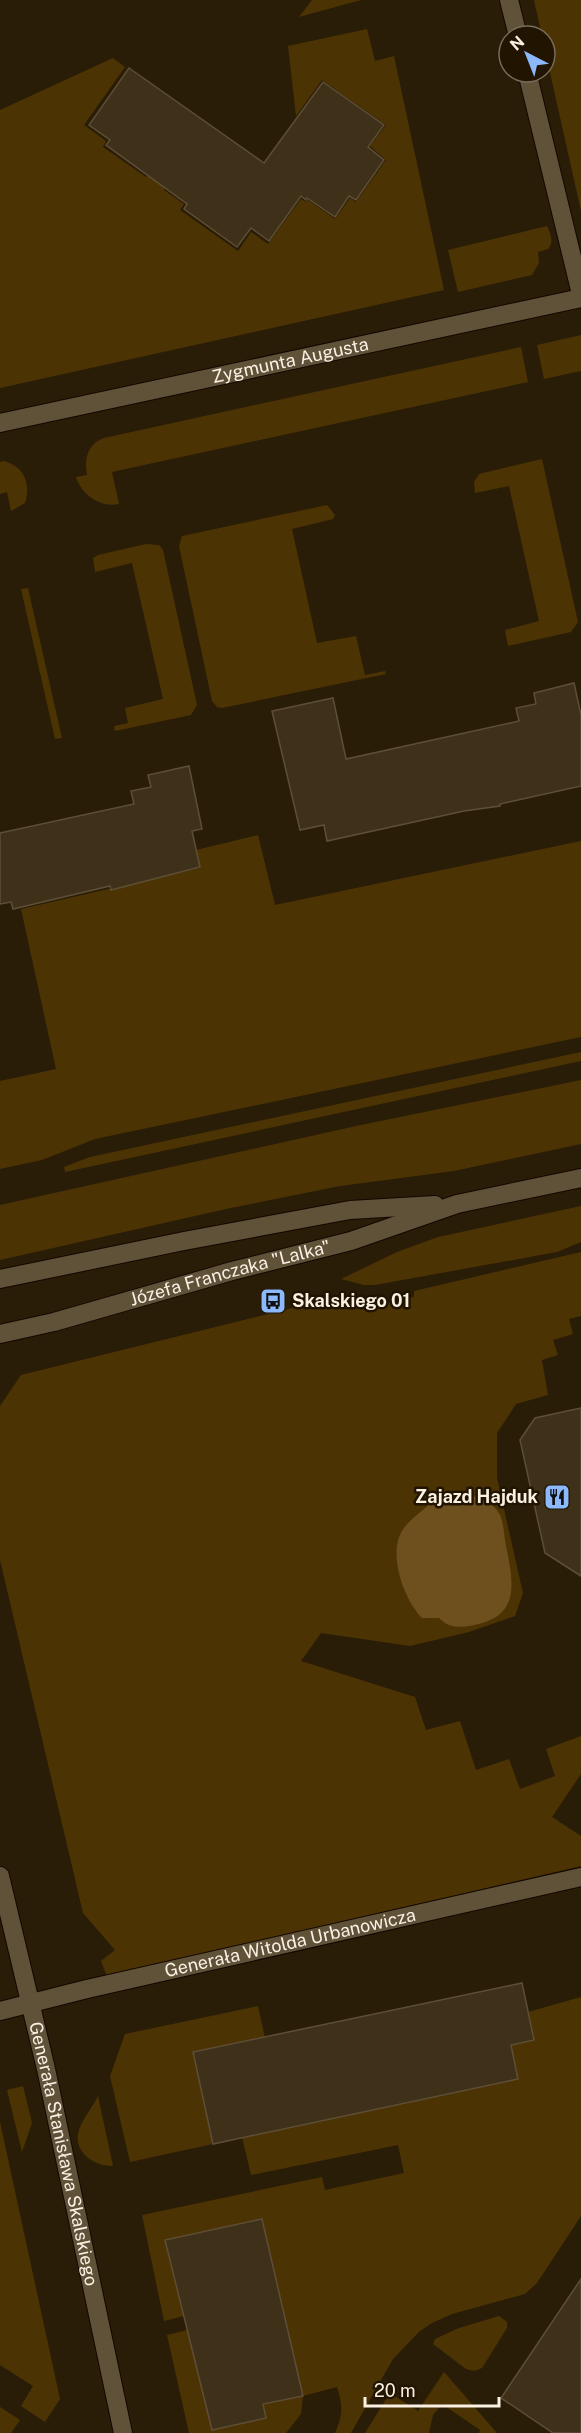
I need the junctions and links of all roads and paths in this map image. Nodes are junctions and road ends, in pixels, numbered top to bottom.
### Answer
1 (509, 0) edge
2 (515, 24) edge
3 (530, 84) edge
4 (581, 294) edge
5 (581, 298) edge
6 (0, 423) edge
7 (581, 1178) edge
8 (458, 1204) junction
9 (0, 1280) edge
10 (0, 1334) edge
11 (0, 1876) edge
12 (581, 1877) edge
13 (32, 2003) junction
14 (0, 2011) edge
15 (123, 2433) edge

1 - 2 street
3 - 4 street
5 - 6 street, Zygmunta Augusta
7 - 8 street, Józefa Franczaka "Lalka"
8 - 9 street, Józefa Franczaka "Lalka"
8 - 10 street, Józefa Franczaka "Lalka"
11 - 13 street, Generała Stanisława Skalskiego
12 - 13 street, Generała Witolda Urbanowicza
13 - 14 street, Generała Witolda Urbanowicza
13 - 15 street, Generała Stanisława Skalskiego

